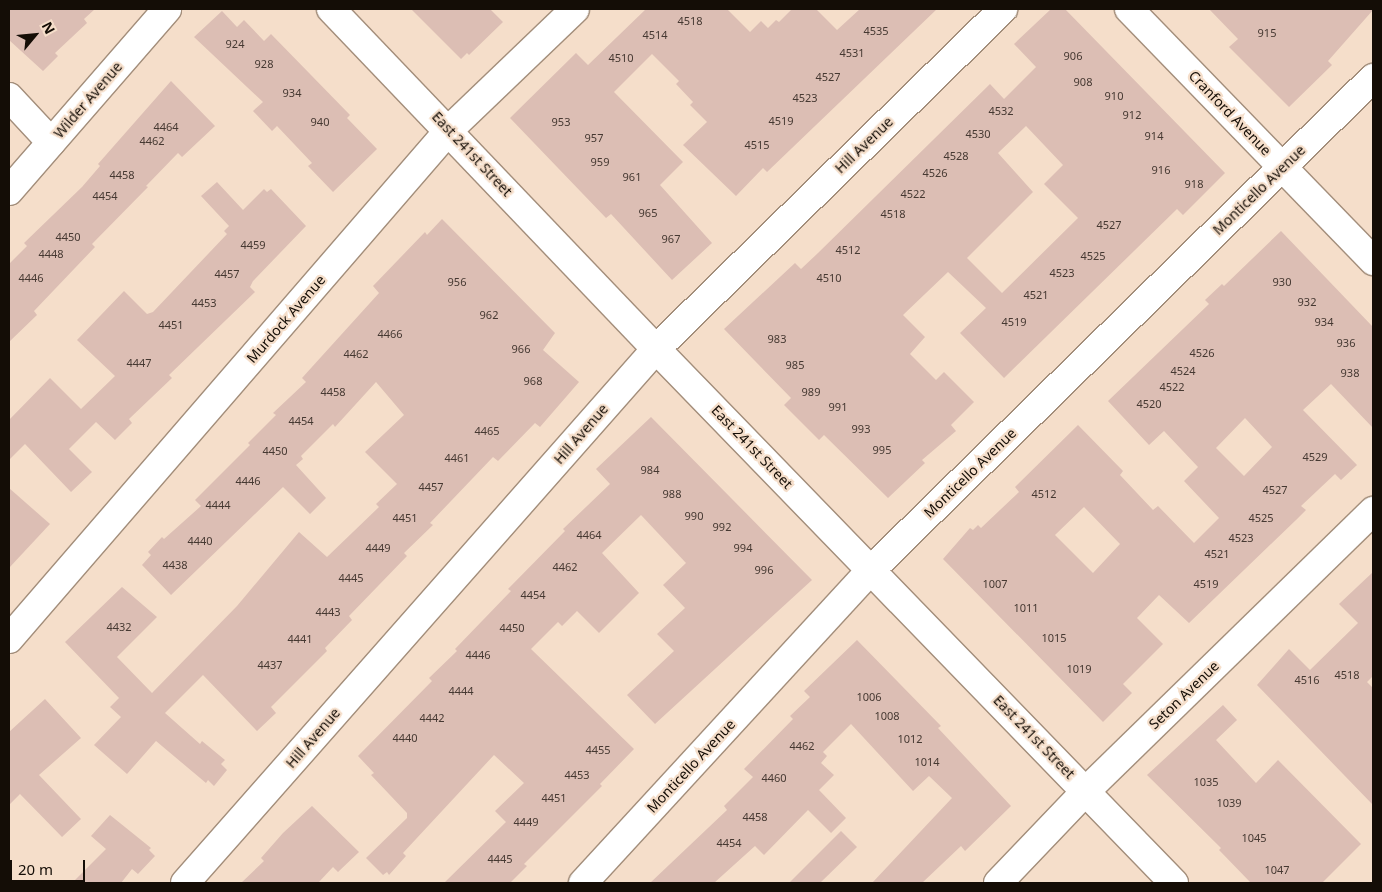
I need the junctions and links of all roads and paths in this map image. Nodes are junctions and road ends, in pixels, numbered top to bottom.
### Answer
1 (167, 9) edge
2 (331, 9) edge
3 (574, 9) edge
4 (1003, 9) edge
5 (1129, 9) edge
6 (1373, 78) edge
7 (9, 97) edge
8 (450, 129) junction
9 (51, 142) junction
10 (1283, 167) junction
11 (9, 191) edge
12 (1373, 260) edge
13 (656, 349) junction
14 (1373, 510) edge
15 (871, 570) junction
16 (9, 639) edge
17 (1086, 791) junction
18 (185, 883) edge
19 (583, 883) edge
20 (998, 883) edge
21 (1174, 883) edge

1 - 9 street, Wilder Avenue
2 - 8 street, East 241st Street
3 - 8 street, Murdock Avenue
4 - 13 street, Hill Avenue
5 - 10 street, Cranford Avenue
6 - 10 street, Monticello Avenue
7 - 9 street
8 - 13 street, East 241st Street
8 - 16 street, Murdock Avenue
9 - 11 street, Wilder Avenue
10 - 12 street, Cranford Avenue
10 - 15 street, Monticello Avenue
13 - 15 street, East 241st Street
13 - 18 street, Hill Avenue
14 - 17 street, Seton Avenue
15 - 17 street, East 241st Street
15 - 19 street, Monticello Avenue
17 - 20 street, Seton Avenue
17 - 21 street, East 241st Street

